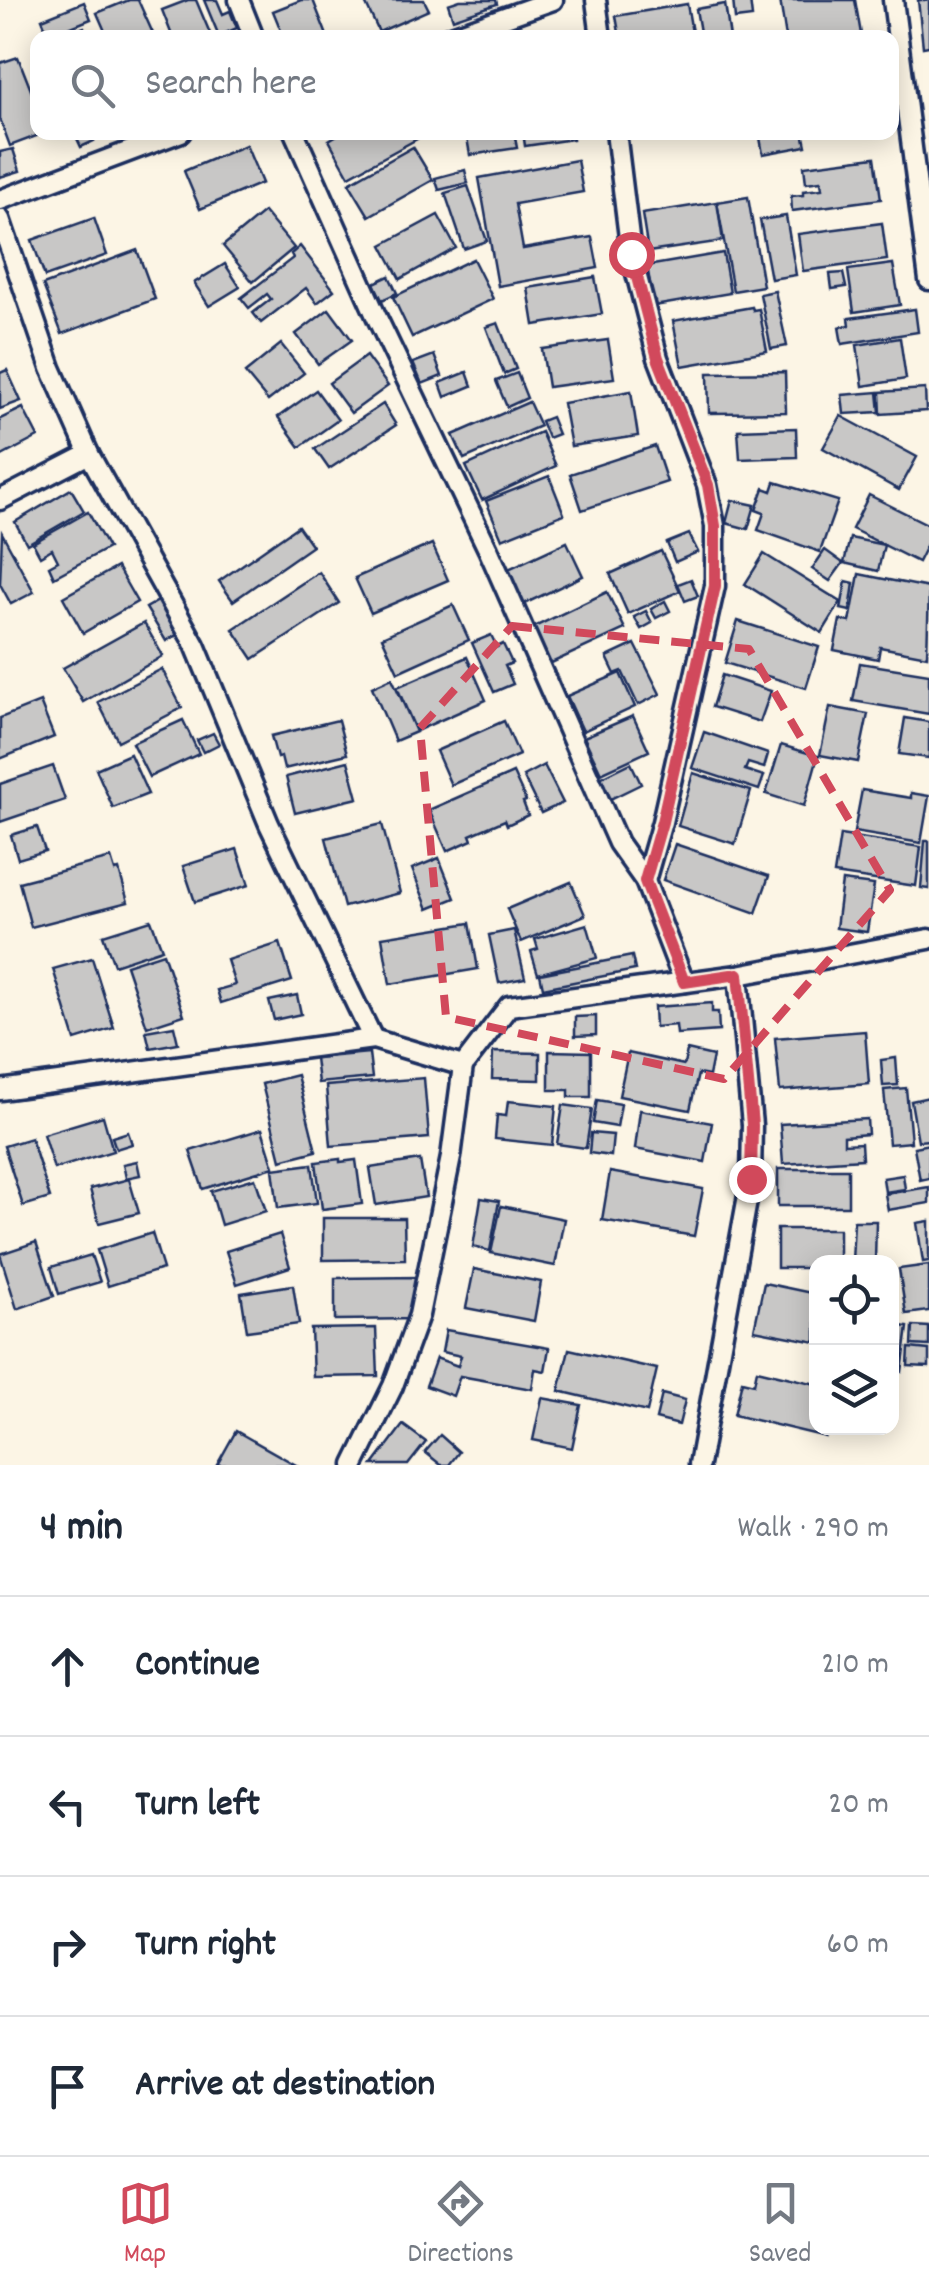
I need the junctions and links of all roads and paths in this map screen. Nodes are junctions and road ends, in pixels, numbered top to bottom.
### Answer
1 (239, 0) edge
2 (553, 0) edge
3 (596, 0) edge
4 (892, 0) edge
5 (251, 30) edge
6 (469, 30) edge
7 (601, 30) edge
8 (896, 30) edge
9 (899, 53) edge
10 (160, 140) edge
11 (298, 140) edge
12 (617, 140) edge
13 (0, 200) edge
14 (0, 219) edge
15 (929, 280) edge
16 (89, 454) junction
17 (0, 500) edge
18 (645, 881) junction
19 (929, 939) edge
20 (738, 974) junction
21 (684, 982) junction
22 (372, 1039) junction
23 (463, 1066) junction
24 (0, 1090) edge
25 (354, 1465) edge
26 (698, 1465) edge

1 - 5 street
2 - 6 street
3 - 7 street
4 - 8 street
9 - 15 street
10 - 13 street
11 - 18 street
12 - 18 street
14 - 16 street
16 - 17 street
16 - 22 street
18 - 21 street
19 - 20 street
20 - 21 street
20 - 26 street
21 - 23 street
22 - 23 street
22 - 24 street
23 - 25 street

